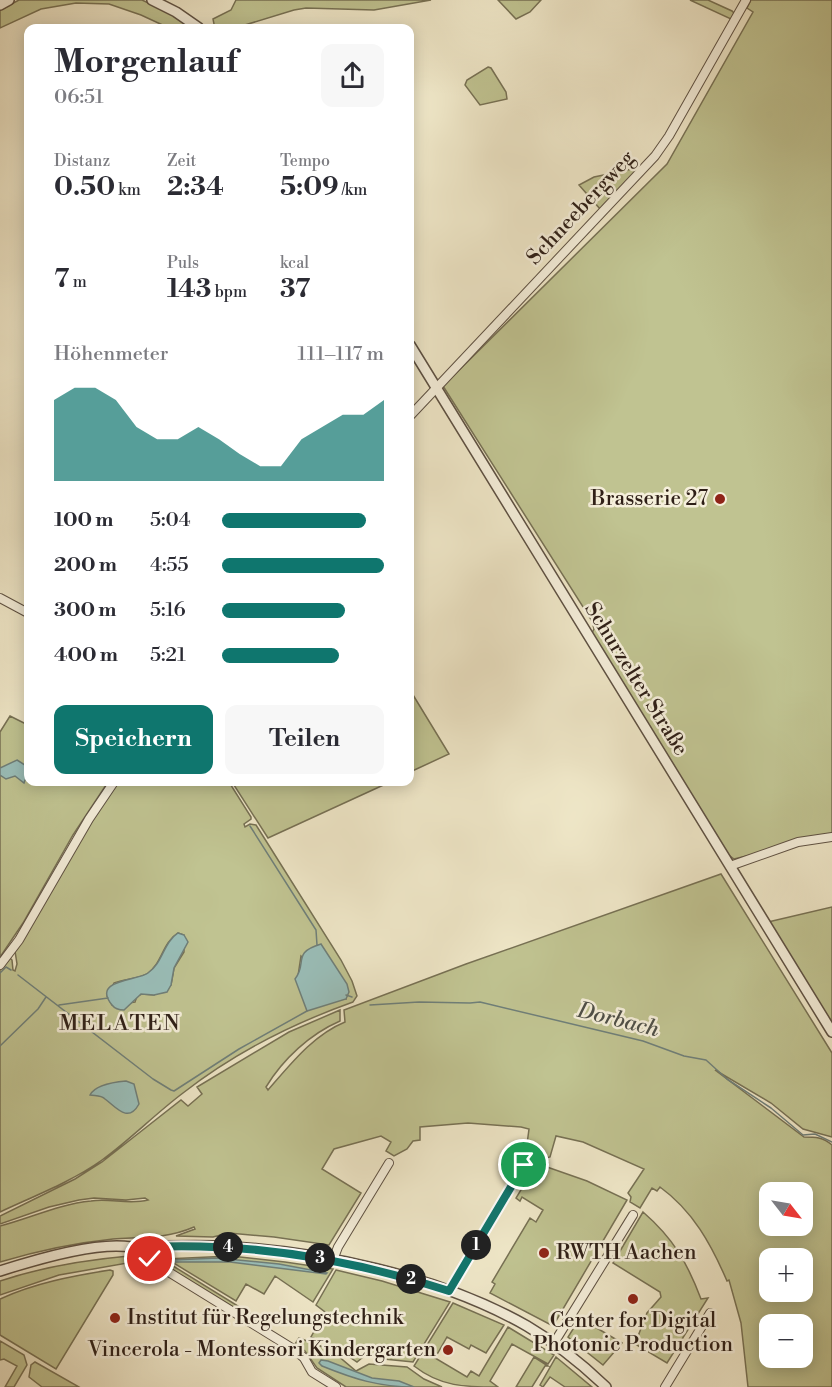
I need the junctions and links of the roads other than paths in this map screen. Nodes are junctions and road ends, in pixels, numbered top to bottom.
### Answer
1 (9, 0) edge
2 (152, 0) edge
3 (746, 0) edge
4 (0, 4) edge
5 (193, 24) edge
6 (414, 352) edge
7 (435, 387) junction
8 (414, 411) edge
9 (0, 598) edge
10 (24, 611) edge
11 (111, 786) edge
12 (832, 837) edge
13 (730, 866) junction
14 (0, 965) edge
15 (832, 1032) edge
16 (389, 1163) dead end
17 (524, 1165) dead end
18 (633, 1215) dead end
19 (147, 1247) junction
20 (333, 1260) junction
21 (0, 1272) edge
22 (449, 1291) junction
23 (710, 1313) dead end
24 (554, 1344) junction
25 (336, 1387) edge
26 (606, 1387) edge
27 (665, 1387) edge

1 - 4 street
2 - 5 street
3 - 7 street, Schneebergweg
6 - 7 street, Schurzelter Straße
7 - 8 street, Schneebergweg
7 - 13 street, Schurzelter Straße
9 - 10 street
11 - 14 street
12 - 13 street
13 - 15 street, Schurzelter Straße
16 - 20 street
17 - 22 street
18 - 24 street
19 - 20 street
19 - 21 street
19 - 25 street
20 - 22 street
22 - 24 street
23 - 27 street
24 - 26 street

